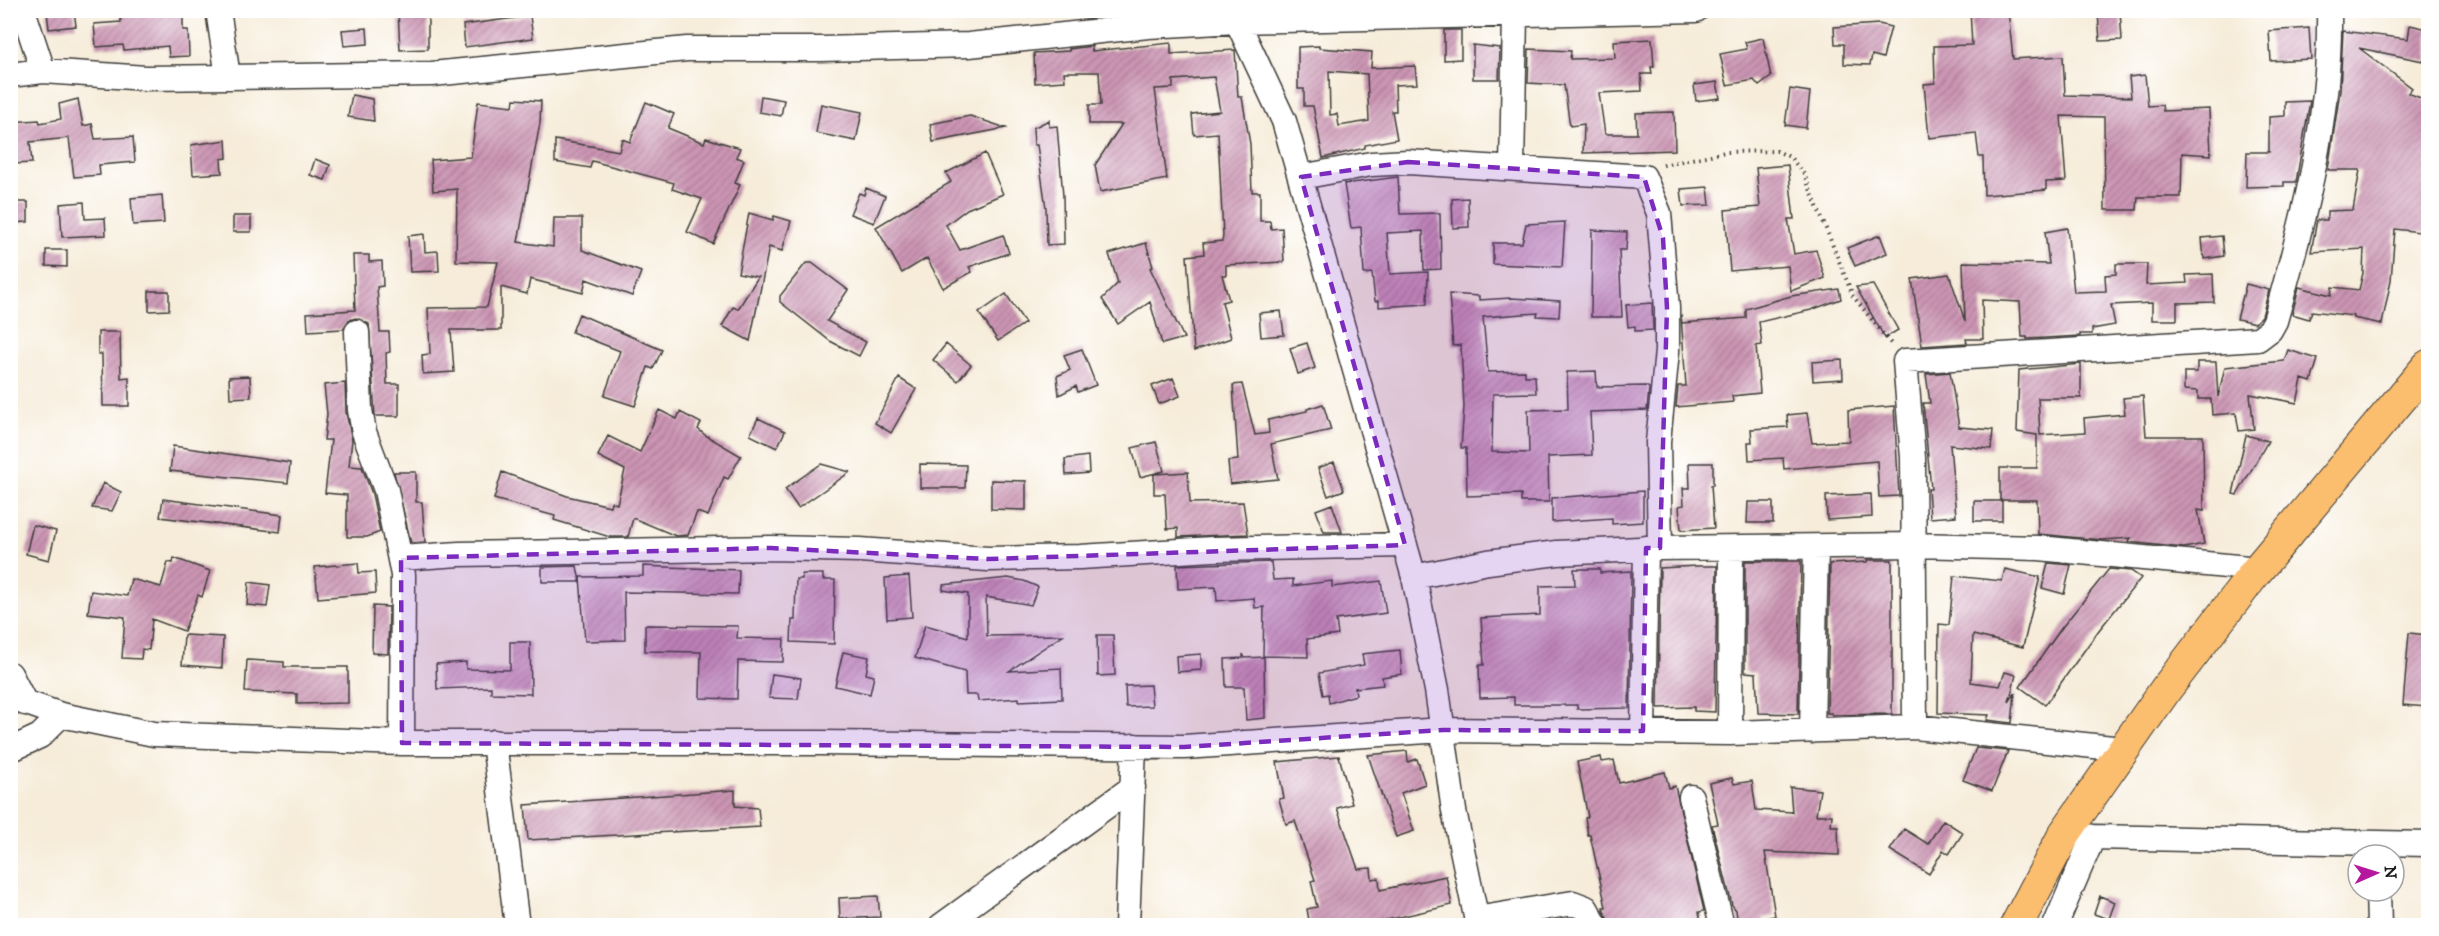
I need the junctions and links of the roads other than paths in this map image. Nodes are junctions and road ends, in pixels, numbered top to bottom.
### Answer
1 (23, 10) edge
2 (218, 10) edge
3 (1696, 10) edge
4 (2329, 10) edge
5 (1507, 14) edge
6 (1233, 16) edge
7 (43, 71) junction
8 (10, 75) edge
9 (228, 77) junction
10 (1512, 167) junction
11 (1301, 177) junction
12 (357, 332) dead end
13 (2428, 366) edge
14 (1405, 545) junction
15 (1913, 545) junction
16 (1816, 547) junction
17 (1653, 548) junction
18 (1731, 548) junction
19 (401, 558) junction
20 (2258, 569) junction
21 (1414, 577) junction
22 (10, 674) edge
23 (18, 700) edge
24 (61, 715) junction
25 (1915, 727) junction
26 (1443, 730) junction
27 (1643, 731) junction
28 (1812, 731) junction
29 (1730, 733) junction
30 (494, 742) junction
31 (402, 743) junction
32 (1134, 746) junction
33 (2122, 749) junction
34 (10, 750) edge
35 (1132, 787) junction
36 (1691, 796) dead end
37 (2079, 835) junction
38 (2428, 844) edge
39 (2406, 847) edge
40 (2346, 848) edge
41 (2378, 903) edge
42 (1477, 922) edge
43 (517, 926) edge
44 (941, 926) edge
45 (1127, 926) edge
46 (1596, 926) edge
47 (1722, 926) edge
48 (2016, 926) edge
49 (2055, 926) edge
50 (2379, 926) edge

1 - 7 street
2 - 9 street
3 - 5 street
4 - 15 street
5 - 6 street
5 - 10 street
6 - 9 street
6 - 11 street
7 - 8 street
7 - 9 street
10 - 11 street
10 - 17 street
11 - 14 street
12 - 19 street
13 - 20 main road
14 - 19 street
14 - 21 street
15 - 16 street
15 - 20 street
15 - 25 street
16 - 18 street
16 - 28 street
17 - 18 street
17 - 21 street
17 - 27 street
18 - 29 street
19 - 31 street
20 - 33 main road
21 - 26 street
22 - 23 street
23 - 24 street
24 - 31 street
24 - 34 street
25 - 28 street
25 - 33 street
26 - 27 street
26 - 32 street
26 - 42 street
27 - 29 street
28 - 29 street
30 - 31 street
30 - 32 street
30 - 43 street
32 - 35 street
33 - 37 main road
35 - 44 street
35 - 45 street
36 - 47 street
37 - 40 street
37 - 48 main road
37 - 49 street
38 - 39 street
41 - 50 street
42 - 46 street

